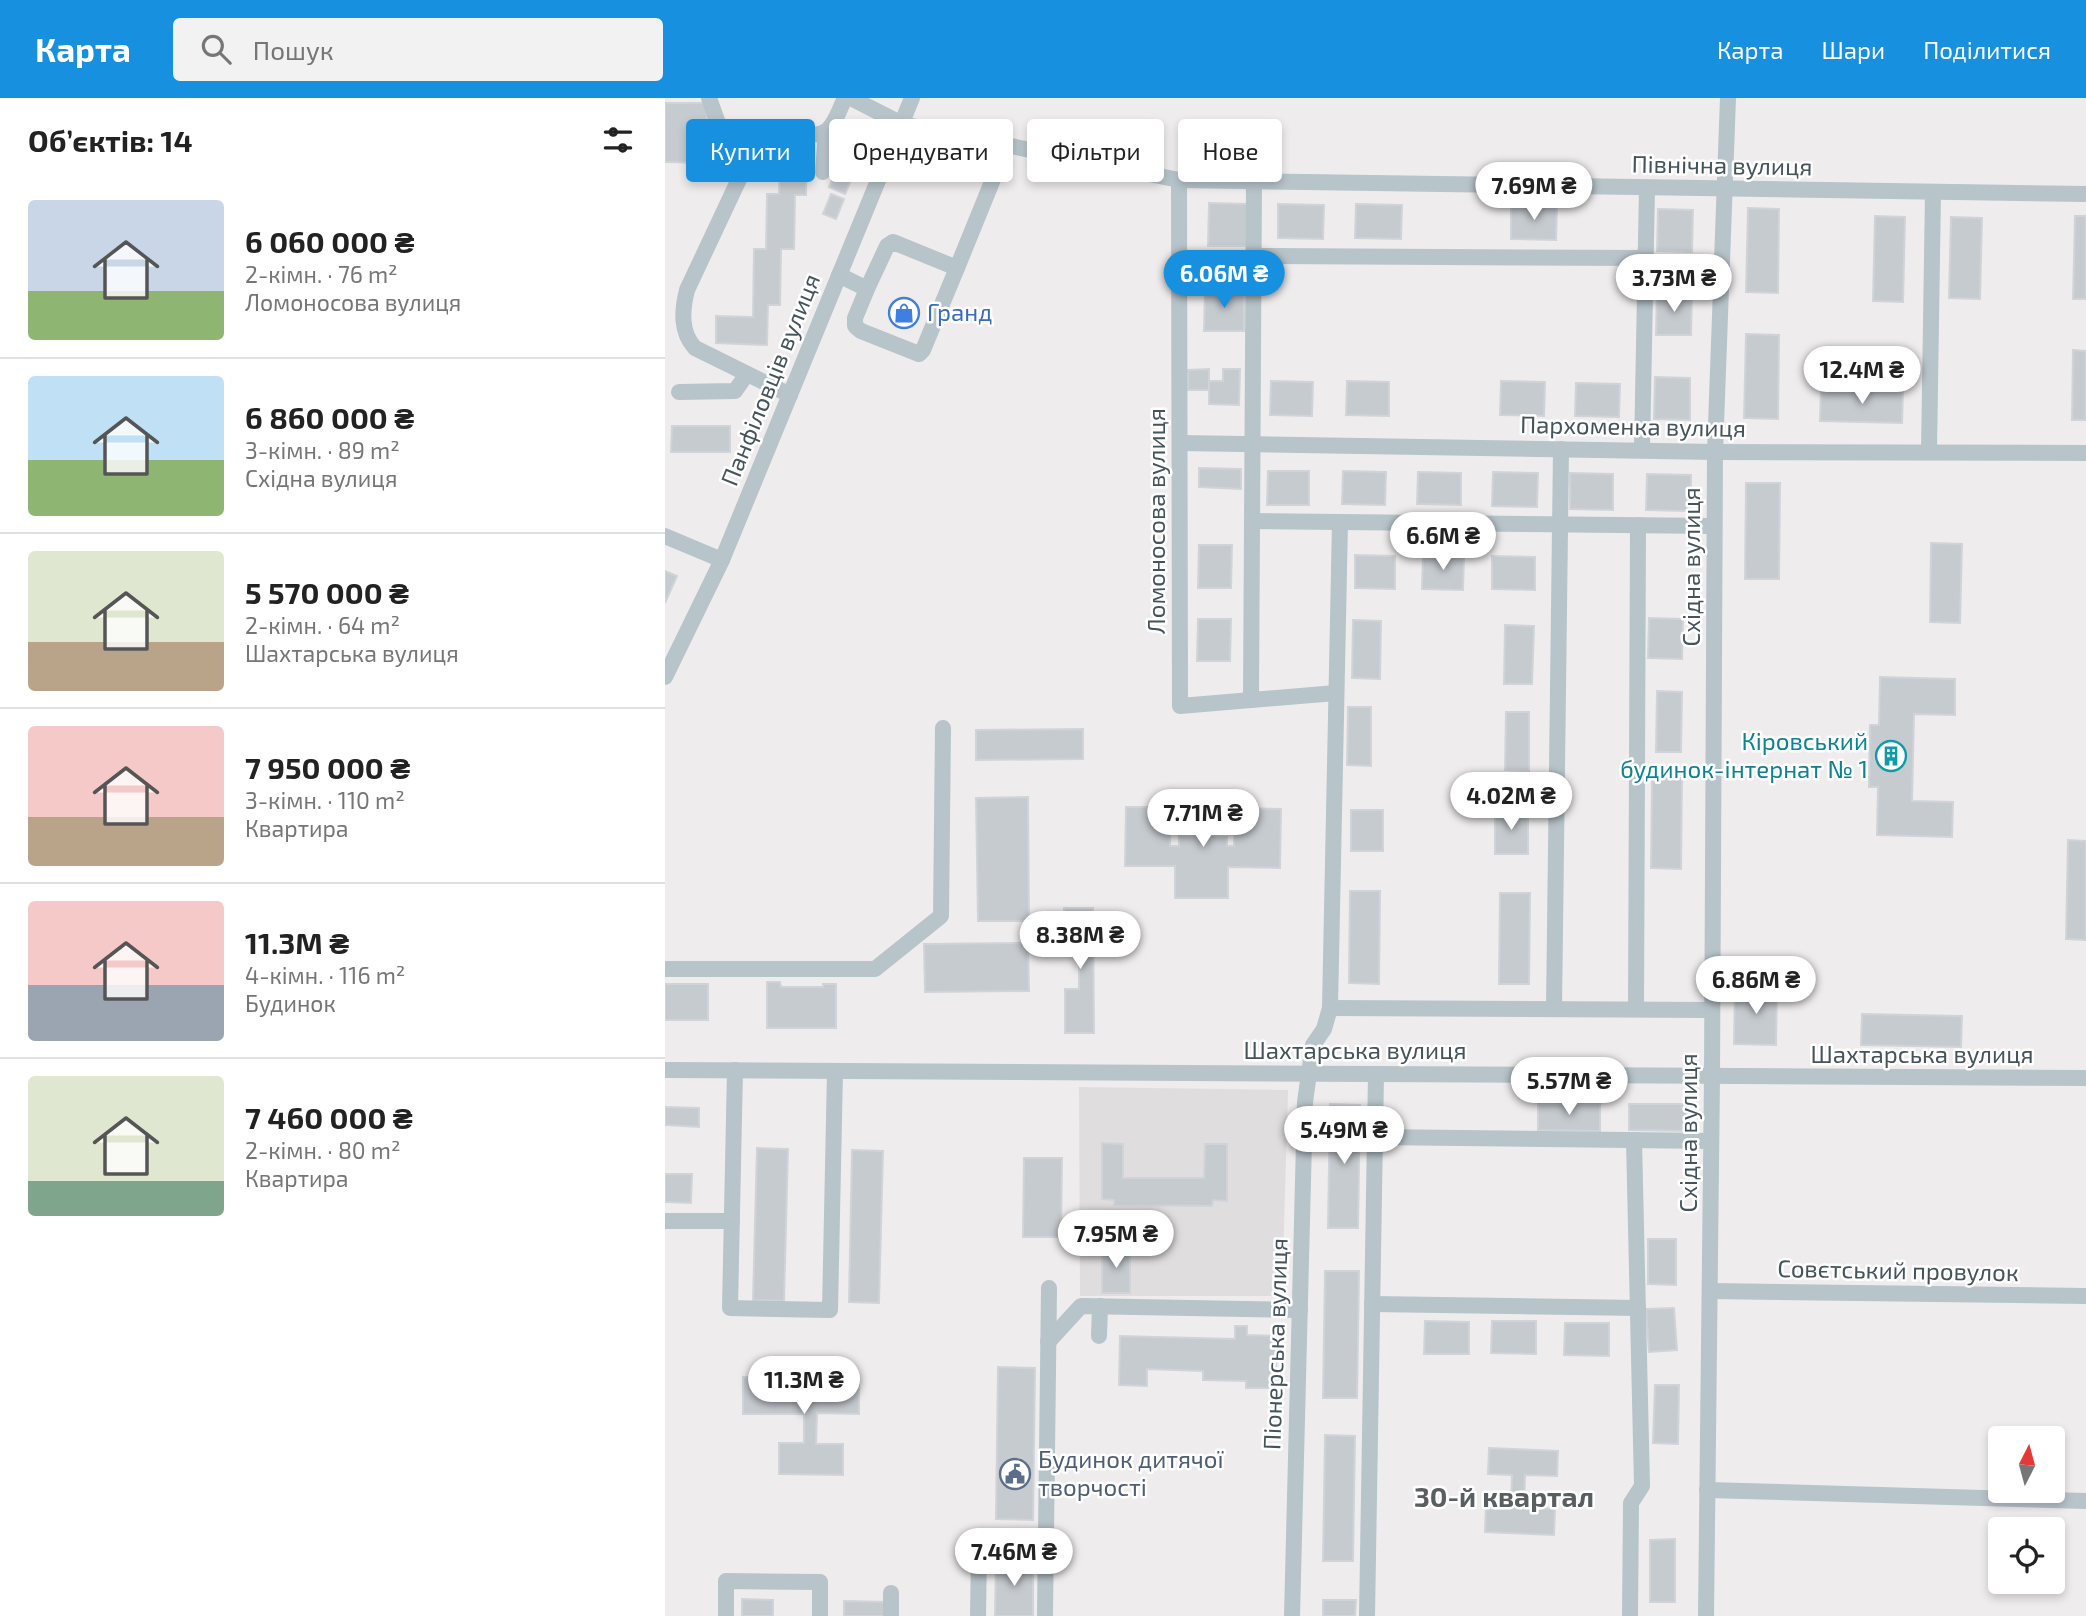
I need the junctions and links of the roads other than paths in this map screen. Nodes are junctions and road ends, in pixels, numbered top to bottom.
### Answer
1 (709, 98) edge
2 (845, 98) edge
3 (851, 98) edge
4 (912, 98) edge
5 (1728, 98) edge
6 (892, 119) edge
7 (904, 119) edge
8 (826, 132) junction
9 (1013, 146) edge
10 (823, 172) dead end
11 (1178, 180) edge
12 (1282, 181) edge
13 (738, 182) edge
14 (878, 182) edge
15 (992, 182) edge
16 (1179, 182) edge
17 (1254, 182) edge
18 (1647, 188) junction
19 (1725, 190) junction
20 (1933, 192) junction
21 (2086, 194) edge
22 (1254, 256) junction
23 (1646, 258) junction
24 (957, 268) junction
25 (839, 275) junction
26 (867, 289) junction
27 (747, 374) junction
28 (679, 393) dead end
29 (790, 396) junction
30 (1179, 443) junction
31 (1252, 444) junction
32 (1561, 449) junction
33 (1642, 450) junction
34 (1715, 452) junction
35 (1929, 452) junction
36 (2086, 453) edge
37 (1252, 521) junction
38 (1340, 522) junction
39 (1560, 524) junction
40 (1638, 525) junction
41 (1714, 526) junction
42 (665, 536) edge
43 (722, 560) junction
44 (665, 677) edge
45 (1336, 693) junction
46 (1251, 700) junction
47 (943, 728) dead end
48 (665, 969) edge
49 (1330, 1008) junction
50 (1554, 1009) junction
51 (1636, 1009) junction
52 (1712, 1010) junction
53 (665, 1070) edge
54 (735, 1070) junction
55 (835, 1071) junction
56 (1309, 1074) junction
57 (1376, 1074) junction
58 (1712, 1076) junction
59 (2086, 1078) edge
60 (1375, 1138) junction
61 (1634, 1140) junction
62 (1711, 1141) junction
63 (665, 1221) edge
64 (732, 1221) junction
65 (1049, 1288) dead end
66 (1710, 1292) junction
67 (2086, 1296) edge
68 (1372, 1304) junction
69 (1100, 1306) junction
70 (1638, 1308) junction
71 (1300, 1310) junction
72 (1099, 1336) dead end
73 (1048, 1342) junction
74 (1707, 1490) junction
75 (2086, 1501) edge
76 (979, 1552) dead end
77 (891, 1593) dead end
78 (726, 1616) edge
79 (820, 1616) edge
80 (891, 1616) edge
81 (978, 1616) edge
82 (1045, 1616) edge
83 (1292, 1616) edge
84 (1367, 1616) edge
85 (1630, 1616) edge
86 (1706, 1616) edge

1 - 8 street
2 - 8 street
3 - 6 street, Північна вулиця
4 - 7 street, Панфіловців вулиця
5 - 19 street, Східна вулиця
8 - 10 street
9 - 11 street, Північна вулиця
12 - 18 street, Північна вулиця
13 - 27 street
14 - 25 street, Панфіловців вулиця
15 - 24 street
16 - 30 street, Ломоносова вулиця
17 - 22 street
18 - 19 street, Північна вулиця
18 - 23 street
19 - 20 street, Північна вулиця
19 - 34 street, Східна вулиця
20 - 21 street, Північна вулиця
20 - 35 street
22 - 23 street
22 - 31 street
23 - 33 street
24 - 26 street
24 - 26 street
25 - 26 street
25 - 29 street, Панфіловців вулиця
27 - 28 street
27 - 29 street
29 - 43 street, Панфіловців вулиця
30 - 31 street, Пархоменка вулиця
30 - 46 street, Ломоносова вулиця
31 - 32 street, Пархоменка вулиця
31 - 37 street
32 - 33 street, Пархоменка вулиця
32 - 39 street
33 - 34 street, Пархоменка вулиця
34 - 35 street, Пархоменка вулиця
34 - 41 street, Східна вулиця
35 - 36 street, Пархоменка вулиця
37 - 38 street
37 - 46 street
38 - 39 street
38 - 45 street
39 - 40 street
39 - 50 street
40 - 41 street
40 - 51 street
41 - 52 street, Східна вулиця
42 - 43 street
43 - 44 street, Панфіловців вулиця
45 - 46 street, Ломоносова вулиця
45 - 49 street
47 - 48 street
49 - 50 street
49 - 56 street, Піонерська вулиця
50 - 51 street
51 - 52 street
52 - 58 street, Східна вулиця
53 - 54 street, Шахтарська вулиця
54 - 55 street, Шахтарська вулиця
54 - 64 street
55 - 56 street, Шахтарська вулиця
55 - 64 street
56 - 57 street, Шахтарська вулиця
56 - 71 street, Піонерська вулиця
57 - 58 street, Шахтарська вулиця
57 - 60 street
58 - 59 street, Шахтарська вулиця
58 - 62 street, Східна вулиця
60 - 61 street
60 - 68 street
61 - 62 street
61 - 70 street
62 - 66 street, Східна вулиця
63 - 64 street
65 - 73 street
66 - 67 street, Совєтський провулок
66 - 74 street, Східна вулиця
68 - 70 street
68 - 84 street
69 - 71 street
69 - 72 street
69 - 73 street
70 - 85 street
71 - 83 street, Піонерська вулиця
73 - 82 street
74 - 75 street
74 - 86 street, Східна вулиця
76 - 81 street
77 - 80 street
78 - 79 street

